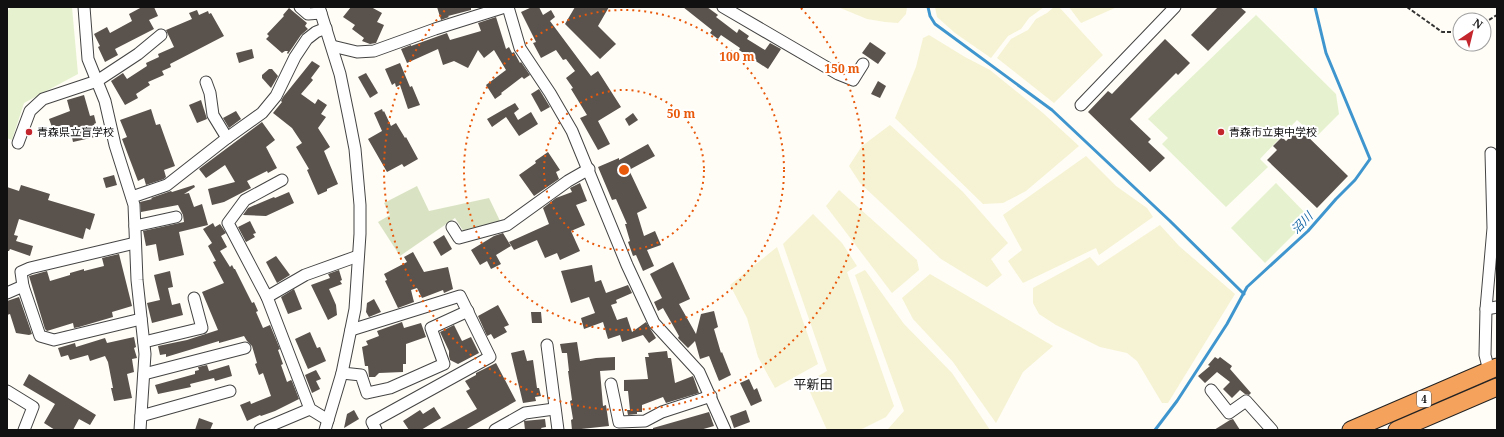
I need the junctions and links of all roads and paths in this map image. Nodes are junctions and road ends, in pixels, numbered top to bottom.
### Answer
1 (84, 7) edge
2 (300, 7) edge
3 (506, 7) edge
4 (723, 7) edge
5 (1175, 7) edge
6 (1407, 7) edge
7 (320, 10) edge
8 (326, 28) junction
9 (1452, 32) edge
10 (161, 35) dead end
11 (332, 46) junction
12 (863, 64) dead end
13 (97, 81) junction
14 (206, 82) dead end
15 (1081, 105) dead end
16 (228, 138) junction
17 (18, 143) dead end
18 (1491, 153) dead end
19 (589, 169) junction
20 (282, 180) dead end
21 (132, 197) junction
22 (176, 217) dead end
23 (135, 226) junction
24 (452, 227) dead end
25 (136, 242) junction
26 (358, 256) junction
27 (23, 286) junction
28 (7, 293) edge
29 (267, 297) junction
30 (194, 298) dead end
31 (1492, 308) edge
32 (468, 311) junction
33 (141, 319) junction
34 (351, 330) junction
35 (144, 342) junction
36 (547, 345) dead end
37 (245, 348) dead end
38 (1493, 369) edge
39 (342, 373) junction
40 (144, 374) junction
41 (611, 384) dead end
42 (1497, 387) edge
43 (1211, 390) dead end
44 (7, 391) edge
45 (230, 391) dead end
46 (711, 396) junction
47 (310, 409) junction
48 (554, 409) junction
49 (141, 416) junction
50 (327, 425) edge
51 (24, 430) edge
52 (140, 430) edge
53 (260, 430) edge
54 (376, 430) edge
55 (495, 430) edge
56 (558, 430) edge
57 (725, 430) edge
58 (1272, 430) edge
59 (1352, 430) edge
60 (1397, 430) edge

1 - 13 street
2 - 7 street
3 - 11 street
3 - 19 street
4 - 12 street
5 - 15 street
6 - 9 path
7 - 8 street
8 - 11 street
8 - 16 street
10 - 13 street
11 - 26 street
13 - 17 street
13 - 21 street
14 - 16 street
16 - 21 street
18 - 31 street
19 - 24 street
19 - 46 street
20 - 29 street
21 - 23 street
22 - 23 street
23 - 25 street
25 - 27 street
25 - 33 street
26 - 29 street
26 - 34 street
27 - 28 street
27 - 33 street
29 - 47 street
30 - 35 street
31 - 38 street
32 - 34 street
32 - 39 street
32 - 54 street
33 - 35 street
34 - 39 street
35 - 40 street
36 - 48 street
37 - 40 street
38 - 59 highway, 4
39 - 50 street
40 - 49 street
41 - 46 street
42 - 60 highway, 4
43 - 58 street
44 - 51 street
45 - 49 street
46 - 57 street
47 - 50 street
47 - 53 street
48 - 55 street
48 - 56 street
49 - 52 street

